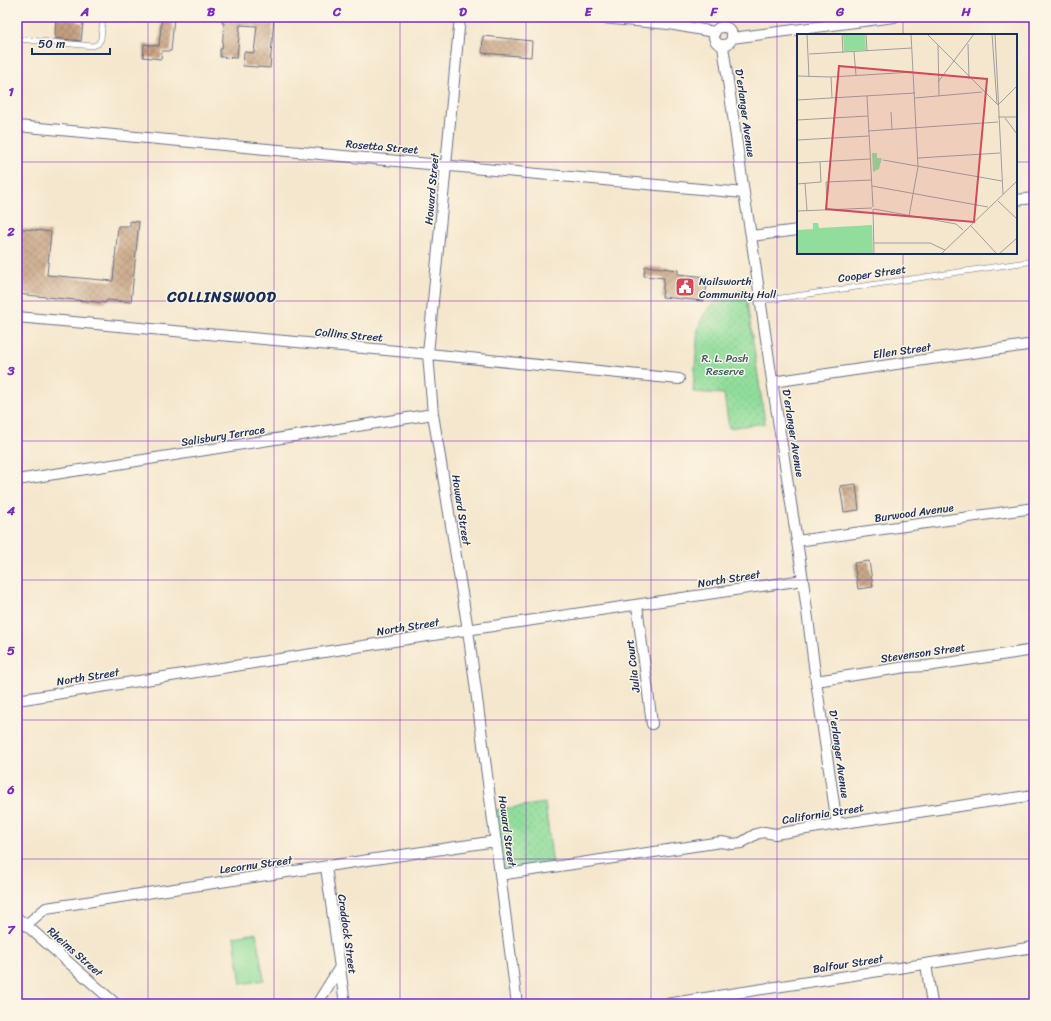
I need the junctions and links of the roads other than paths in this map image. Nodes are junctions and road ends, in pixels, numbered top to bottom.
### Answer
1 (103, 17) edge
2 (460, 17) edge
3 (591, 17) edge
4 (894, 17) edge
5 (719, 25) edge
6 (732, 38) junction
7 (18, 39) dead end
8 (723, 46) junction
9 (17, 126) edge
10 (446, 165) junction
11 (744, 193) junction
12 (1034, 198) edge
13 (1017, 200) edge
14 (797, 230) edge
15 (751, 236) junction
16 (1034, 261) edge
17 (761, 300) junction
18 (17, 317) edge
19 (1034, 344) edge
20 (428, 354) junction
21 (679, 378) dead end
22 (772, 382) junction
23 (433, 414) junction
24 (17, 480) edge
25 (1034, 508) edge
26 (797, 541) junction
27 (803, 580) junction
28 (637, 604) junction
29 (468, 630) junction
30 (1034, 650) edge
31 (816, 681) junction
32 (17, 700) edge
33 (652, 724) dead end
34 (1034, 795) edge
35 (837, 824) junction
36 (496, 841) junction
37 (326, 867) junction
38 (500, 874) junction
39 (17, 918) edge
40 (26, 925) junction
41 (1034, 947) edge
42 (926, 964) junction
43 (340, 968) junction
44 (116, 1004) edge
45 (317, 1004) edge
46 (345, 1004) edge
47 (517, 1004) edge
48 (666, 1004) edge
49 (932, 1004) edge

1 - 7 lane
2 - 10 street, Howard Street
3 - 5 street
4 - 6 street
5 - 6 street
5 - 8 street
6 - 8 street
8 - 11 street, D'erlanger Avenue
9 - 10 street, Rosetta Street
10 - 11 street, Rosetta Street
10 - 20 street, Howard Street
11 - 15 street, D'erlanger Avenue
12 - 13 street
14 - 15 street
15 - 17 street, D'erlanger Avenue
16 - 17 lane, Cooper Street
17 - 22 street, D'erlanger Avenue
18 - 20 street, Collins Street
19 - 22 street, Ellen Street
20 - 21 street, Collins Street
20 - 23 street, Howard Street
22 - 26 street, D'erlanger Avenue
23 - 24 street, Salisbury Terrace
23 - 29 street, Howard Street
25 - 26 street, Burwood Avenue
26 - 27 street, D'erlanger Avenue
27 - 28 street, North Street
27 - 31 street, D'erlanger Avenue
28 - 29 street, North Street
28 - 33 street, Julia Court
29 - 32 street, North Street
29 - 36 street, Howard Street
30 - 31 street, Stevenson Street
31 - 35 street, D'erlanger Avenue
34 - 35 street, California Street
35 - 38 street, California Street
36 - 37 street, Lecornu Street
36 - 38 street, Howard Street
37 - 40 street, Lecornu Street
37 - 43 street, Craddock Street
38 - 47 street, Howard Street
39 - 40 street, Rheims Street
40 - 44 street, Rheims Street
41 - 42 street, Balfour Street
42 - 48 street, Balfour Street
42 - 49 street
43 - 45 street
43 - 46 street, Craddock Street

